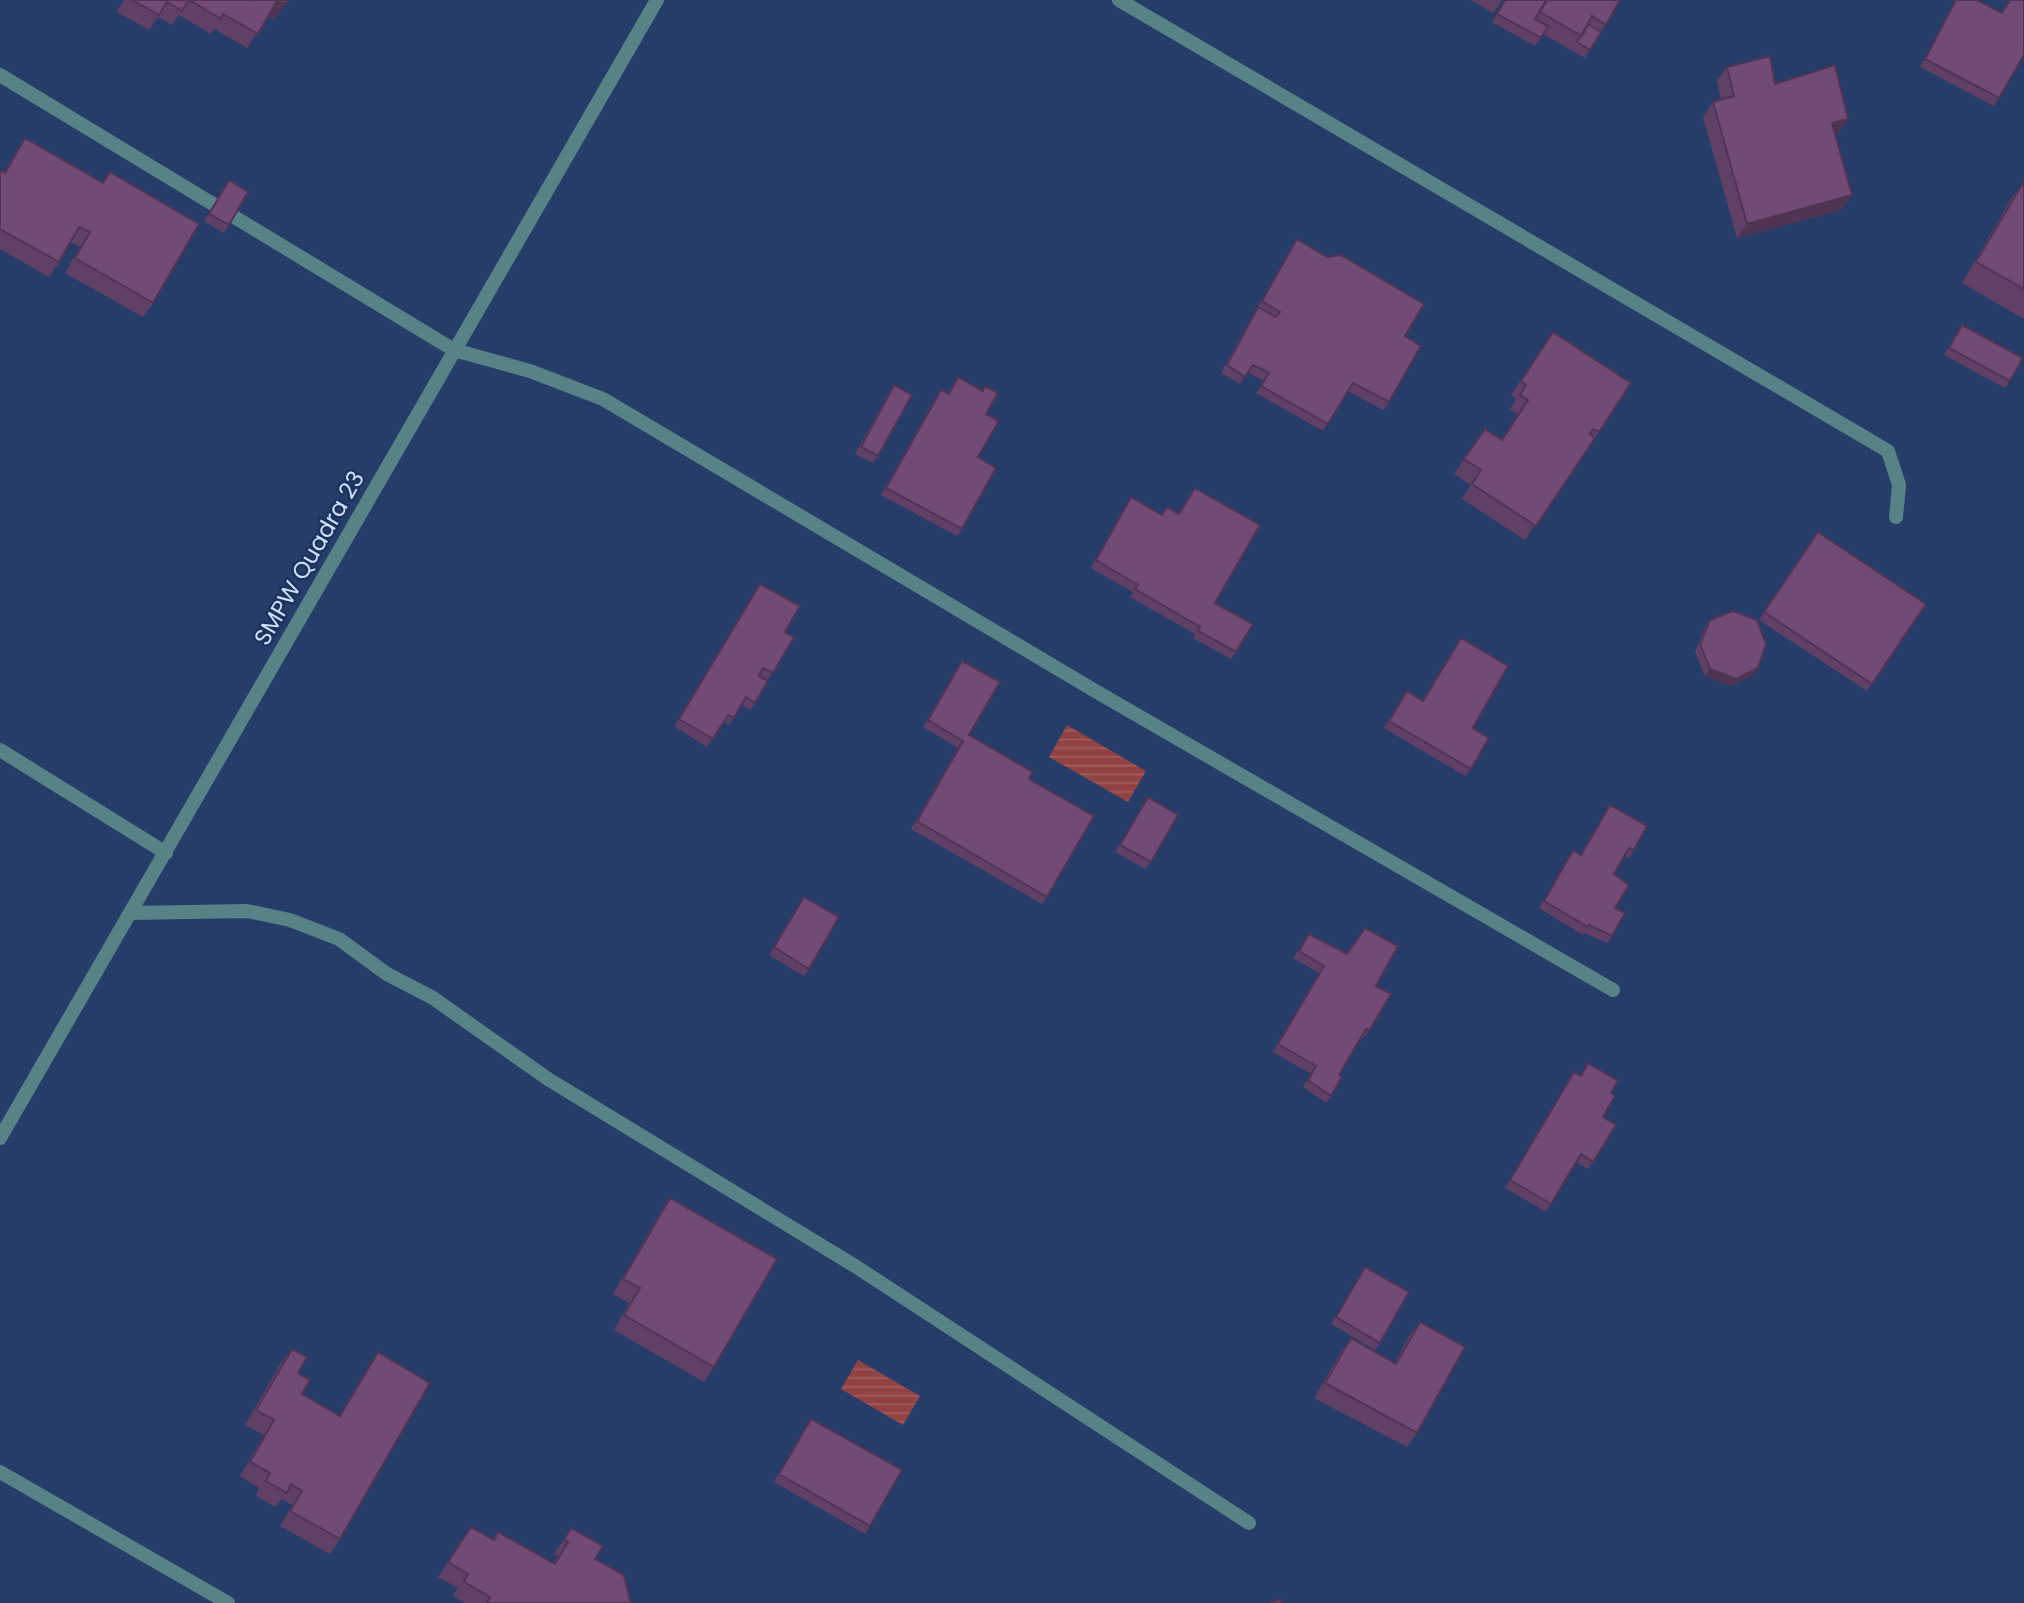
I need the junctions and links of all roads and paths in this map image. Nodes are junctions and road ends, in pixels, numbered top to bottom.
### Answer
1 (657, 0) edge
2 (1119, 0) edge
3 (0, 75) edge
4 (454, 350) junction
5 (1896, 517) dead end
6 (0, 750) edge
7 (166, 853) junction
8 (131, 913) junction
9 (1613, 990) dead end
10 (0, 1138) edge
11 (0, 1472) edge
12 (1250, 1523) dead end
13 (228, 1603) edge

1 - 4 street, SMPW Quadra 23
2 - 5 street
3 - 4 street
4 - 7 street, SMPW Quadra 23
4 - 9 street
6 - 7 street
7 - 8 street, SMPW Quadra 23
8 - 10 street, SMPW Quadra 23
8 - 12 street
11 - 13 street

